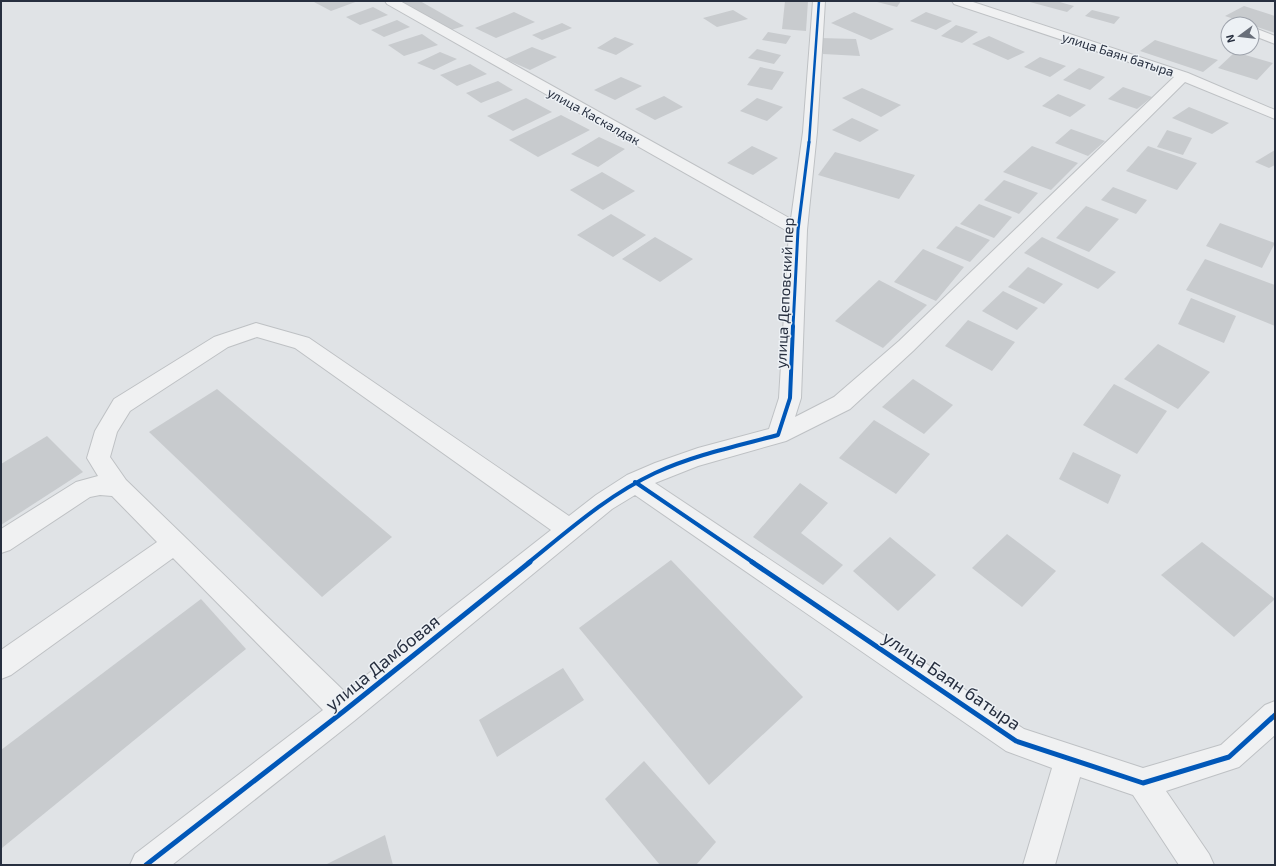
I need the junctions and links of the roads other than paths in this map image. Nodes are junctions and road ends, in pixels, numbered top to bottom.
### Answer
1 (391, 1) edge
2 (819, 1) edge
3 (958, 1) edge
4 (1260, 34) edge
5 (1275, 40) edge
6 (1183, 76) junction
7 (1275, 115) edge
8 (798, 230) junction
9 (778, 435) junction
10 (635, 482) junction
11 (118, 487) junction
12 (569, 530) junction
13 (1, 542) edge
14 (174, 544) junction
15 (1, 666) edge
16 (344, 711) junction
17 (1275, 715) edge
18 (1070, 759) junction
19 (1143, 783) junction
20 (146, 865) edge
21 (1039, 865) edge
22 (1198, 865) edge

1 - 8 street, улица Каскалдак
2 - 8 street, улица Деповский пер
3 - 6 street, улица Баян батыра
4 - 5 street
6 - 7 street, улица Баян батыра
6 - 9 street
8 - 9 street, улица Деповский пер
9 - 10 street
10 - 12 street, улица Дамбовая
10 - 18 street, улица Баян батыра
11 - 12 street
11 - 13 street
11 - 14 street
12 - 16 street, улица Дамбовая
14 - 15 street
14 - 16 street
16 - 20 street, улица Дамбовая
17 - 19 street
18 - 19 street, улица Баян батыра
18 - 21 street
19 - 22 street

